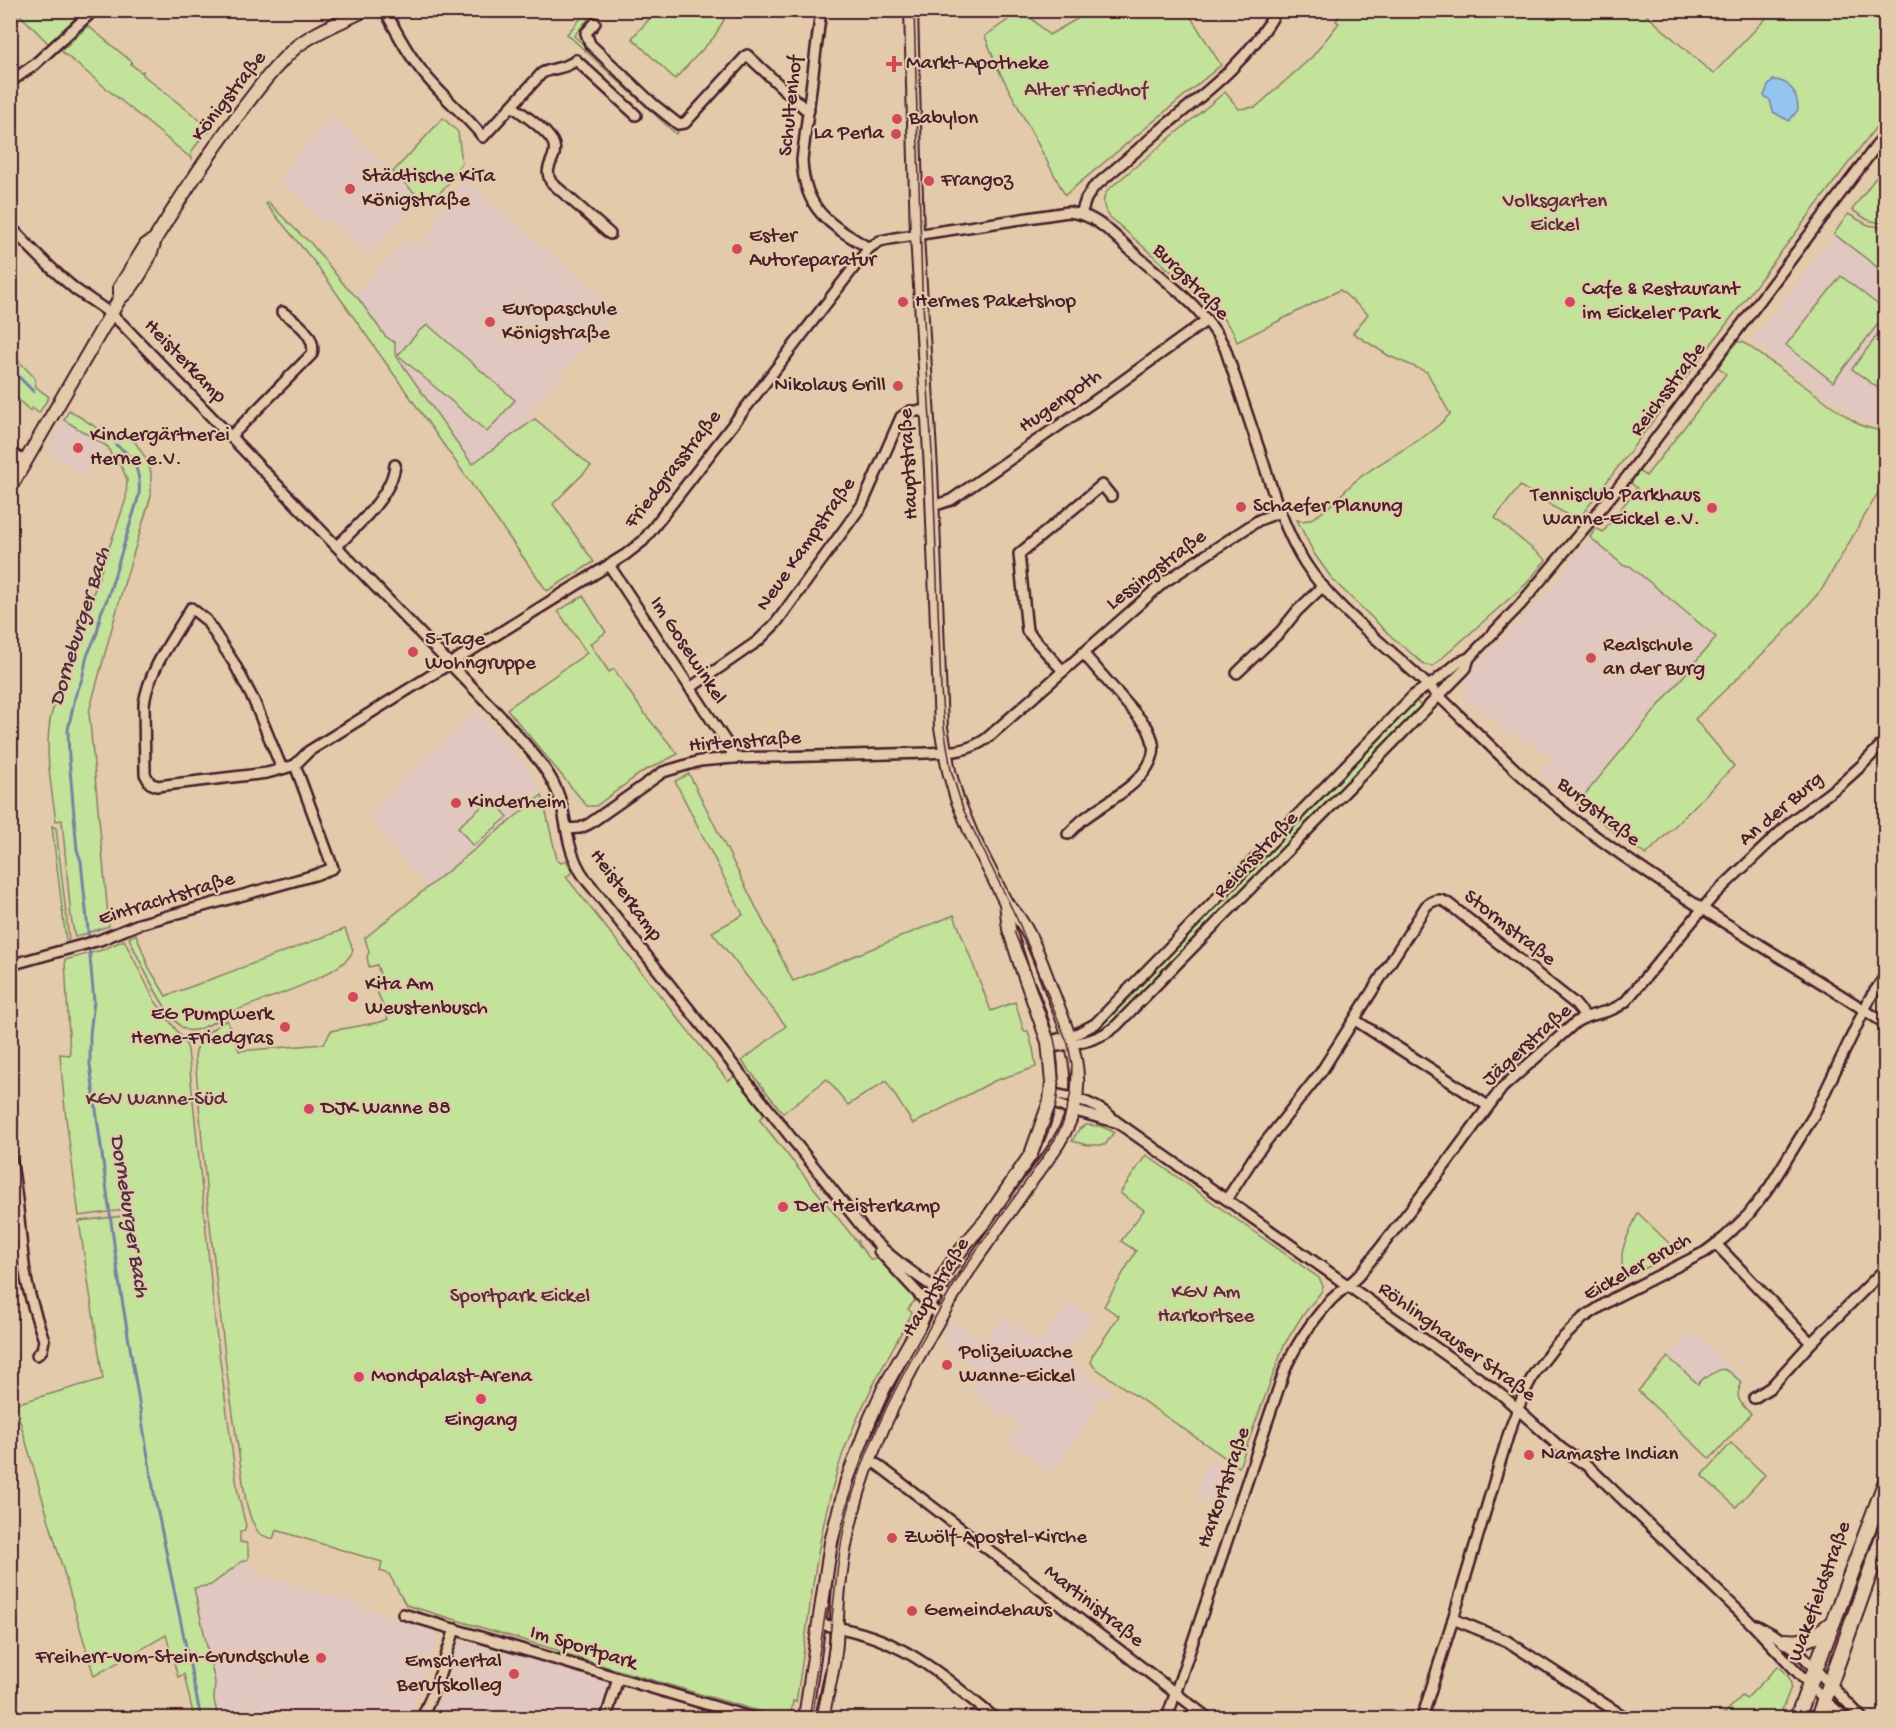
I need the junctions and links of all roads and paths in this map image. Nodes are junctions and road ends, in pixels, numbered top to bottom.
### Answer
1 (94, 10) edge
2 (365, 10) edge
3 (385, 10) edge
4 (821, 10) edge
5 (911, 10) edge
6 (1277, 10) edge
7 (595, 23) dead end
8 (10, 82) edge
9 (512, 106) junction
10 (809, 110) junction
11 (636, 115) dead end
12 (1886, 133) edge
13 (1081, 214) junction
14 (10, 226) edge
15 (610, 234) dead end
16 (917, 235) junction
17 (869, 248) junction
18 (282, 312) dead end
19 (111, 313) junction
20 (1207, 320) junction
21 (927, 411) junction
22 (231, 436) junction
23 (10, 453) edge
24 (24, 461) junction
25 (394, 465) dead end
26 (10, 488) edge
27 (1111, 495) dead end
28 (932, 505) junction
29 (1280, 512) junction
30 (337, 546) junction
31 (609, 565) junction
32 (1323, 586) junction
33 (1083, 653) junction
34 (1469, 658) junction
35 (450, 663) junction
36 (1063, 670) junction
37 (1237, 673) dead end
38 (1428, 686) junction
39 (690, 687) junction
40 (1438, 696) junction
41 (1886, 740) edge
42 (945, 752) junction
43 (733, 758) junction
44 (295, 765) junction
45 (282, 770) junction
46 (567, 829) junction
47 (1068, 834) dead end
48 (1006, 903) junction
49 (1702, 908) junction
50 (10, 965) edge
51 (1886, 975) edge
52 (1864, 1010) junction
53 (1585, 1016) junction
54 (1355, 1020) junction
55 (1886, 1024) edge
56 (1071, 1040) junction
57 (1049, 1045) junction
58 (1051, 1098) junction
59 (1074, 1104) junction
60 (1488, 1106) junction
61 (10, 1154) edge
62 (1227, 1199) junction
63 (15, 1236) edge
64 (874, 1241) junction
65 (1716, 1244) junction
66 (1886, 1268) edge
67 (1348, 1287) junction
68 (936, 1288) junction
69 (952, 1299) junction
70 (928, 1305) junction
71 (941, 1318) junction
72 (1811, 1343) junction
73 (38, 1355) dead end
74 (1754, 1398) dead end
75 (1517, 1408) junction
76 (870, 1461) junction
77 (1886, 1481) edge
78 (1886, 1528) edge
79 (403, 1614) dead end
80 (1453, 1619) junction
81 (1749, 1621) junction
82 (1833, 1622) junction
83 (819, 1624) junction
84 (837, 1627) junction
85 (455, 1629) junction
86 (1785, 1641) junction
87 (1816, 1669) junction
88 (618, 1678) junction
89 (1830, 1683) junction
90 (1810, 1685) junction
91 (1175, 1694) junction
92 (1824, 1700) junction
93 (422, 1719) edge
94 (606, 1719) edge
95 (753, 1719) edge
96 (805, 1719) edge
97 (822, 1719) edge
98 (995, 1719) edge
99 (1167, 1719) edge
100 (1208, 1719) edge
101 (1422, 1719) edge
102 (1626, 1719) edge
103 (1797, 1719) edge
104 (1818, 1719) edge
105 (1846, 1719) edge
106 (1862, 1719) edge

1 - 8 street
2 - 19 street, Königstraße
3 - 9 street
4 - 10 street, Schultenhof
5 - 16 street, Hauptstraße
6 - 13 street
7 - 10 street
9 - 11 street
9 - 15 street
10 - 17 street, Schultenhof
12 - 34 street, Reichsstraße
13 - 16 street, Burgstraße
13 - 20 street, Burgstraße
14 - 19 street, Heisterkamp
16 - 17 street
16 - 21 street, Hauptstraße
17 - 31 street, Friedgrasstraße
18 - 22 street, Heisterkamp
19 - 22 street, Heisterkamp
19 - 24 street, Königstraße
20 - 28 street, Hugenpoth
20 - 29 street, Burgstraße
21 - 28 street, Hauptstraße
21 - 39 street, Neue Kampstraße
22 - 30 street, Heisterkamp
23 - 24 street
24 - 26 street, Königstraße
25 - 30 street
27 - 36 street
28 - 42 street, Hauptstraße
29 - 32 street, Burgstraße
29 - 33 street, Lessingstraße
30 - 35 street, Heisterkamp
31 - 35 street, Friedgrasstraße
31 - 39 street, Im Gosewinkel
32 - 37 street
32 - 38 street, Burgstraße
33 - 36 street, Lessingstraße
33 - 47 street
34 - 38 street, Reichsstraße
34 - 40 street, Reichsstraße
35 - 44 street, Friedgrasstraße
35 - 46 street, Heisterkamp
36 - 42 street, Lessingstraße
38 - 40 street, Burgstraße
38 - 56 street, Reichsstraße
39 - 43 street, Im Gosewinkel
40 - 49 street, Burgstraße
40 - 56 street, Reichsstraße
41 - 49 street, An der Burg
42 - 43 street, Hirtenstraße
42 - 48 street, Hauptstraße
43 - 46 street, Hirtenstraße
44 - 45 street, Friedgrasstraße
44 - 50 street, Eintrachtstraße
45 - 45 street, Friedgrasstraße
46 - 64 street, Heisterkamp
48 - 56 street, Hauptstraße
48 - 57 street, Hauptstraße
49 - 52 street, Burgstraße
49 - 53 street, Jägerstraße
51 - 52 street, Eickeler Bruch
52 - 55 street, Burgstraße
52 - 65 street, Eickeler Bruch
53 - 54 street, Stormstraße
53 - 60 street, Jägerstraße
54 - 60 street
54 - 62 street, Stormstraße
56 - 57 street, Reichsstraße
56 - 59 street, Hauptstraße
57 - 58 street, Hauptstraße
58 - 59 street, Röhlinghauser Straße
58 - 68 street, Hauptstraße
59 - 62 street, Röhlinghauser Straße
59 - 69 street, Hauptstraße
60 - 67 street, Jägerstraße
61 - 63 street
62 - 67 street, Röhlinghauser Straße
63 - 73 street
64 - 68 street, Heisterkamp
64 - 70 street, Heisterkamp
65 - 72 street
65 - 75 street, Eickeler Bruch
66 - 72 street
67 - 75 street, Röhlinghauser Straße
67 - 91 street, Harkortstraße
68 - 69 street, Heisterkamp
68 - 70 street, Hauptstraße
69 - 71 street, Hauptstraße
70 - 71 street, Heisterkamp
70 - 83 street, Hauptstraße
71 - 76 street, Hauptstraße
72 - 74 street
75 - 80 street, Eickeler Bruch
75 - 81 street, Röhlinghauser Straße
76 - 84 street, Hauptstraße
76 - 91 street, Martinistraße
77 - 82 main road, Wakefieldstraße
78 - 89 main road, Wakefieldstraße
79 - 85 street, Im Sportpark
80 - 101 street, Eickeler Bruch
80 - 102 street
81 - 86 street, Röhlinghauser Straße
81 - 90 street, Röhlinghauser Straße
82 - 86 main road
82 - 87 main road, Wakefieldstraße
83 - 84 street
83 - 96 street, Hauptstraße
84 - 97 street, Hauptstraße
84 - 98 street
85 - 88 street, Im Sportpark
85 - 93 street
86 - 87 street, Röhlinghauser Straße
87 - 89 street, Röhlinghauser Straße
87 - 90 main road, Wakefieldstraße
88 - 94 street
88 - 95 street, Im Sportpark
89 - 92 main road, Wakefieldstraße
89 - 106 street, Röhlinghauser Straße
90 - 92 street, Röhlinghauser Straße
90 - 103 main road, Wakefieldstraße
91 - 99 street, Harkortstraße
91 - 100 street, Martinistraße
92 - 104 main road, Wakefieldstraße
92 - 105 street, Röhlinghauser Straße

